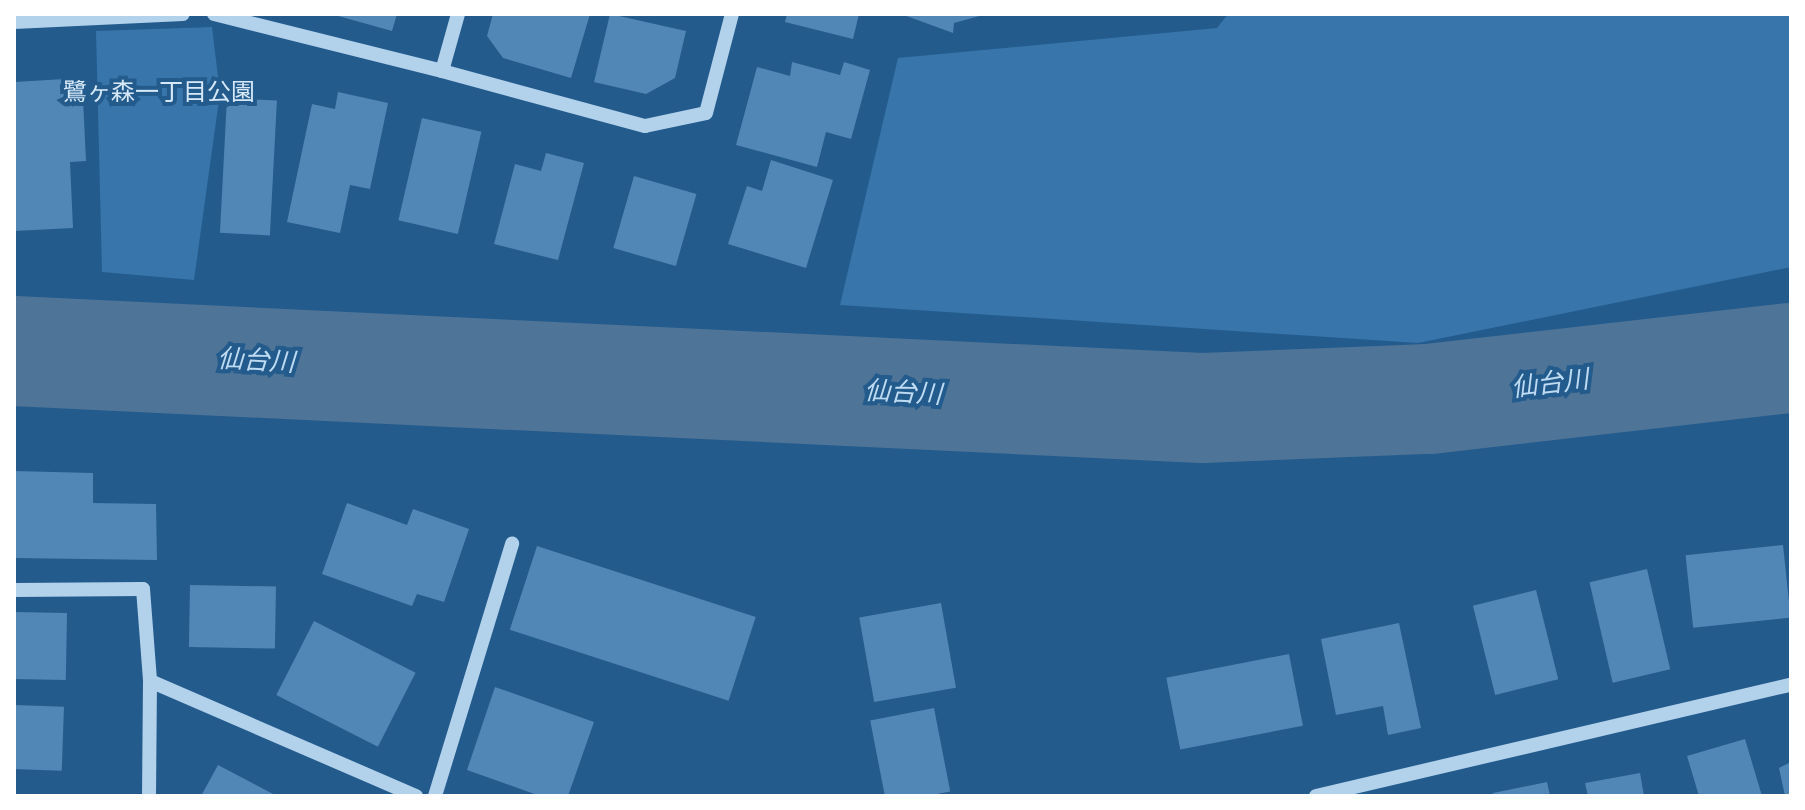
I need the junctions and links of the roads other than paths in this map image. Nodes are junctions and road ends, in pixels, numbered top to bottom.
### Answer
1 (183, 14) edge
2 (214, 14) edge
3 (458, 14) edge
4 (732, 14) edge
5 (14, 22) edge
6 (442, 71) junction
7 (512, 544) dead end
8 (14, 590) edge
9 (150, 681) junction
10 (1791, 685) edge
11 (149, 796) edge
12 (416, 796) edge
13 (435, 796) edge
14 (1316, 796) edge

1 - 5 street
2 - 6 street
3 - 6 street
4 - 6 street
7 - 13 street
8 - 9 street
9 - 11 street
9 - 12 street
10 - 14 street

